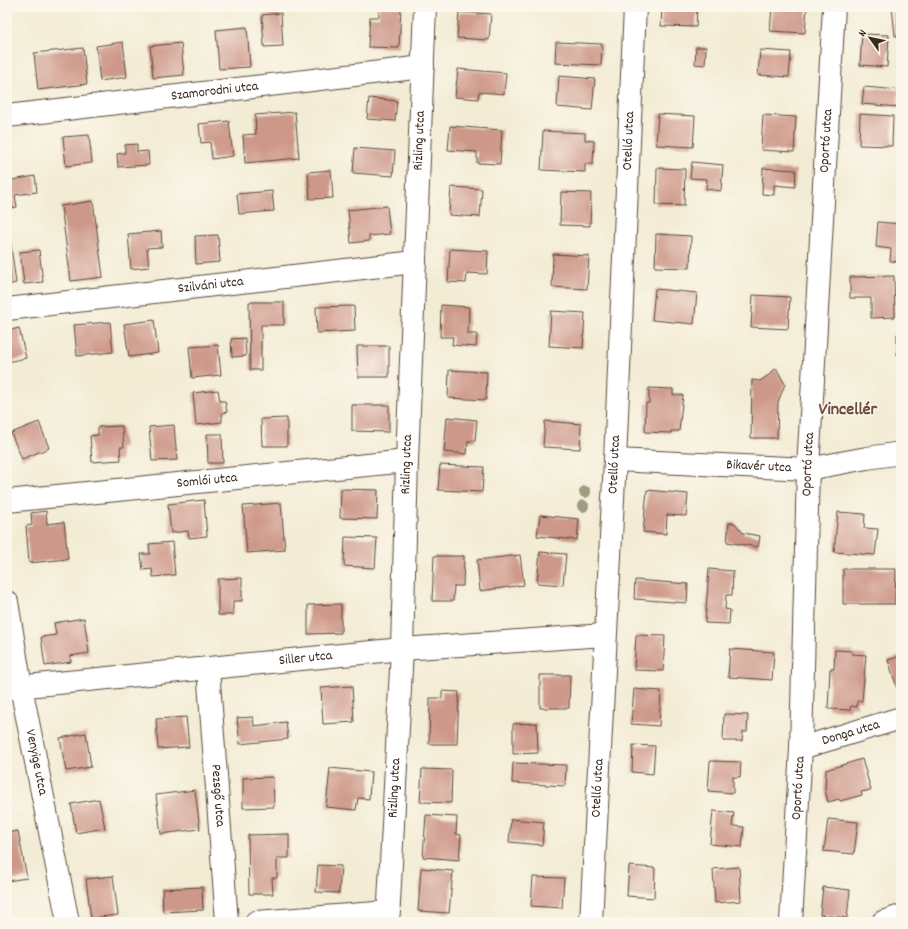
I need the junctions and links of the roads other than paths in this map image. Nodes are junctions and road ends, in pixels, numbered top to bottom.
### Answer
1 (425, 7) edge
2 (635, 7) edge
3 (834, 7) edge
4 (423, 67) junction
5 (7, 116) edge
6 (415, 262) junction
7 (7, 309) edge
8 (901, 453) edge
9 (615, 460) junction
10 (407, 461) junction
11 (808, 469) junction
12 (7, 501) edge
13 (7, 602) edge
14 (605, 635) junction
15 (402, 649) junction
16 (208, 669) junction
17 (14, 687) edge
18 (901, 718) edge
19 (801, 748) junction
20 (901, 916) edge
21 (389, 917) edge
22 (68, 922) edge
23 (227, 922) edge
24 (256, 922) edge
25 (591, 922) edge
26 (791, 922) edge
27 (883, 922) edge

1 - 4 street, Rizling utca
2 - 9 street, Otelló utca
3 - 11 street, Oportó utca
4 - 5 street, Szamorodni utca
4 - 6 street, Rizling utca
6 - 7 street, Szilváni utca
6 - 10 street, Rizling utca
8 - 11 street, Bikavér utca
9 - 11 street, Bikavér utca
9 - 14 street, Otelló utca
10 - 12 street, Somlói utca
10 - 15 street, Rizling utca
11 - 19 street, Oportó utca
13 - 17 street, Venyige utca
14 - 15 street, Siller utca
14 - 25 street, Otelló utca
15 - 16 street, Siller utca
15 - 21 street, Rizling utca
16 - 17 street, Siller utca
16 - 23 street, Pezsgő utca
17 - 22 street, Venyige utca
18 - 19 street, Donga utca
19 - 26 street, Oportó utca
20 - 27 street
21 - 24 street

